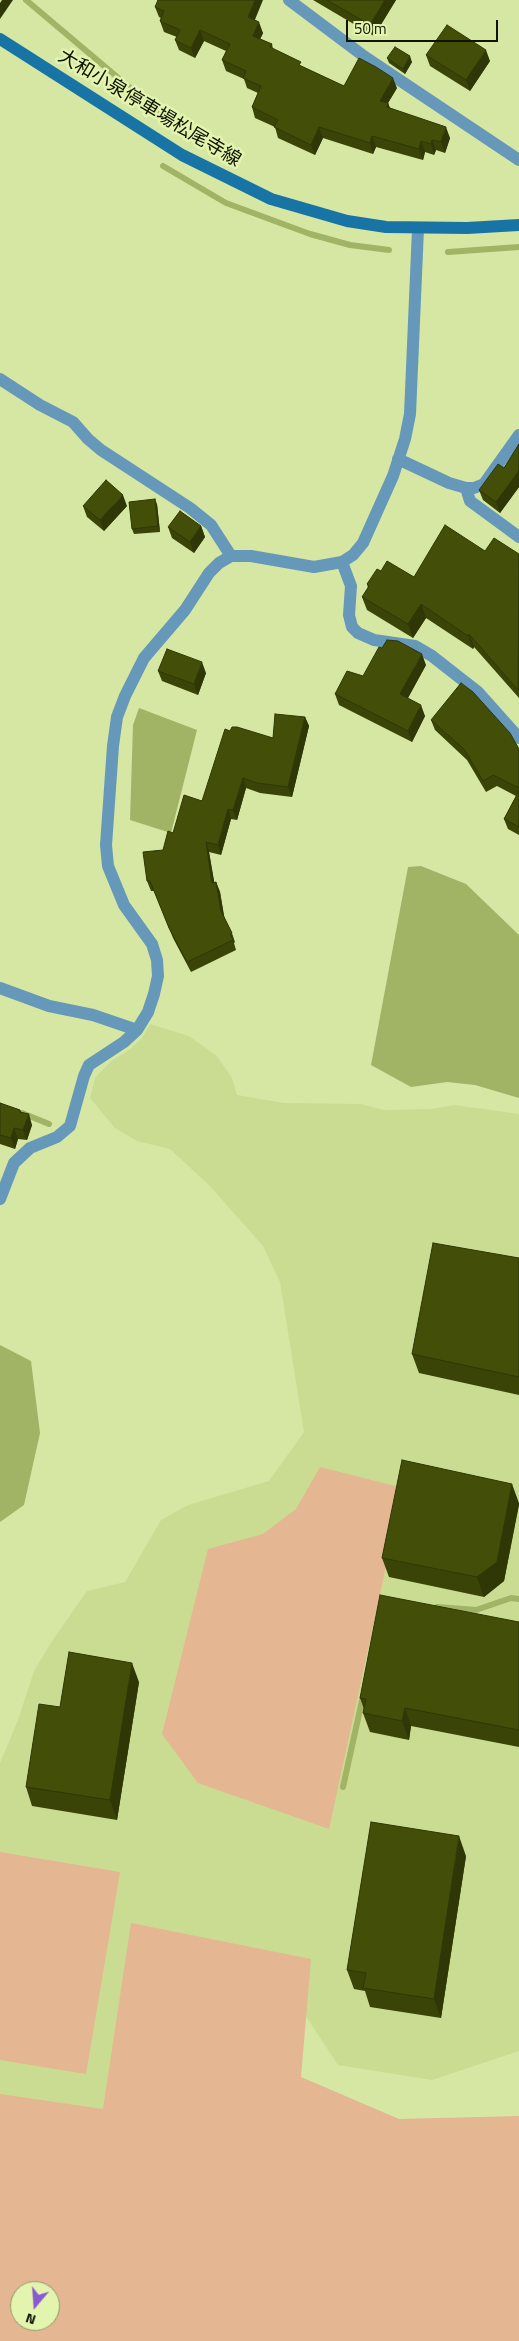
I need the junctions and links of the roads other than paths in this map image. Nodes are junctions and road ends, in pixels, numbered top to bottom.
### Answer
1 (289, 0) edge
2 (0, 39) edge
3 (519, 160) edge
4 (519, 225) edge
5 (418, 229) junction
6 (0, 379) edge
7 (519, 435) edge
8 (398, 459) junction
9 (466, 488) junction
10 (519, 537) edge
11 (231, 556) junction
12 (342, 562) junction
13 (519, 738) edge
14 (0, 988) edge
15 (137, 1030) junction
16 (2, 1190) edge

1 - 3 street
2 - 5 main road, 大和小泉停車場松尾寺線
4 - 5 main road, 大和小泉停車場松尾寺線
5 - 8 street
6 - 11 street
7 - 9 street
8 - 9 street
8 - 12 street
9 - 10 street
11 - 12 street
11 - 15 street
12 - 13 street
14 - 15 street
15 - 16 street

